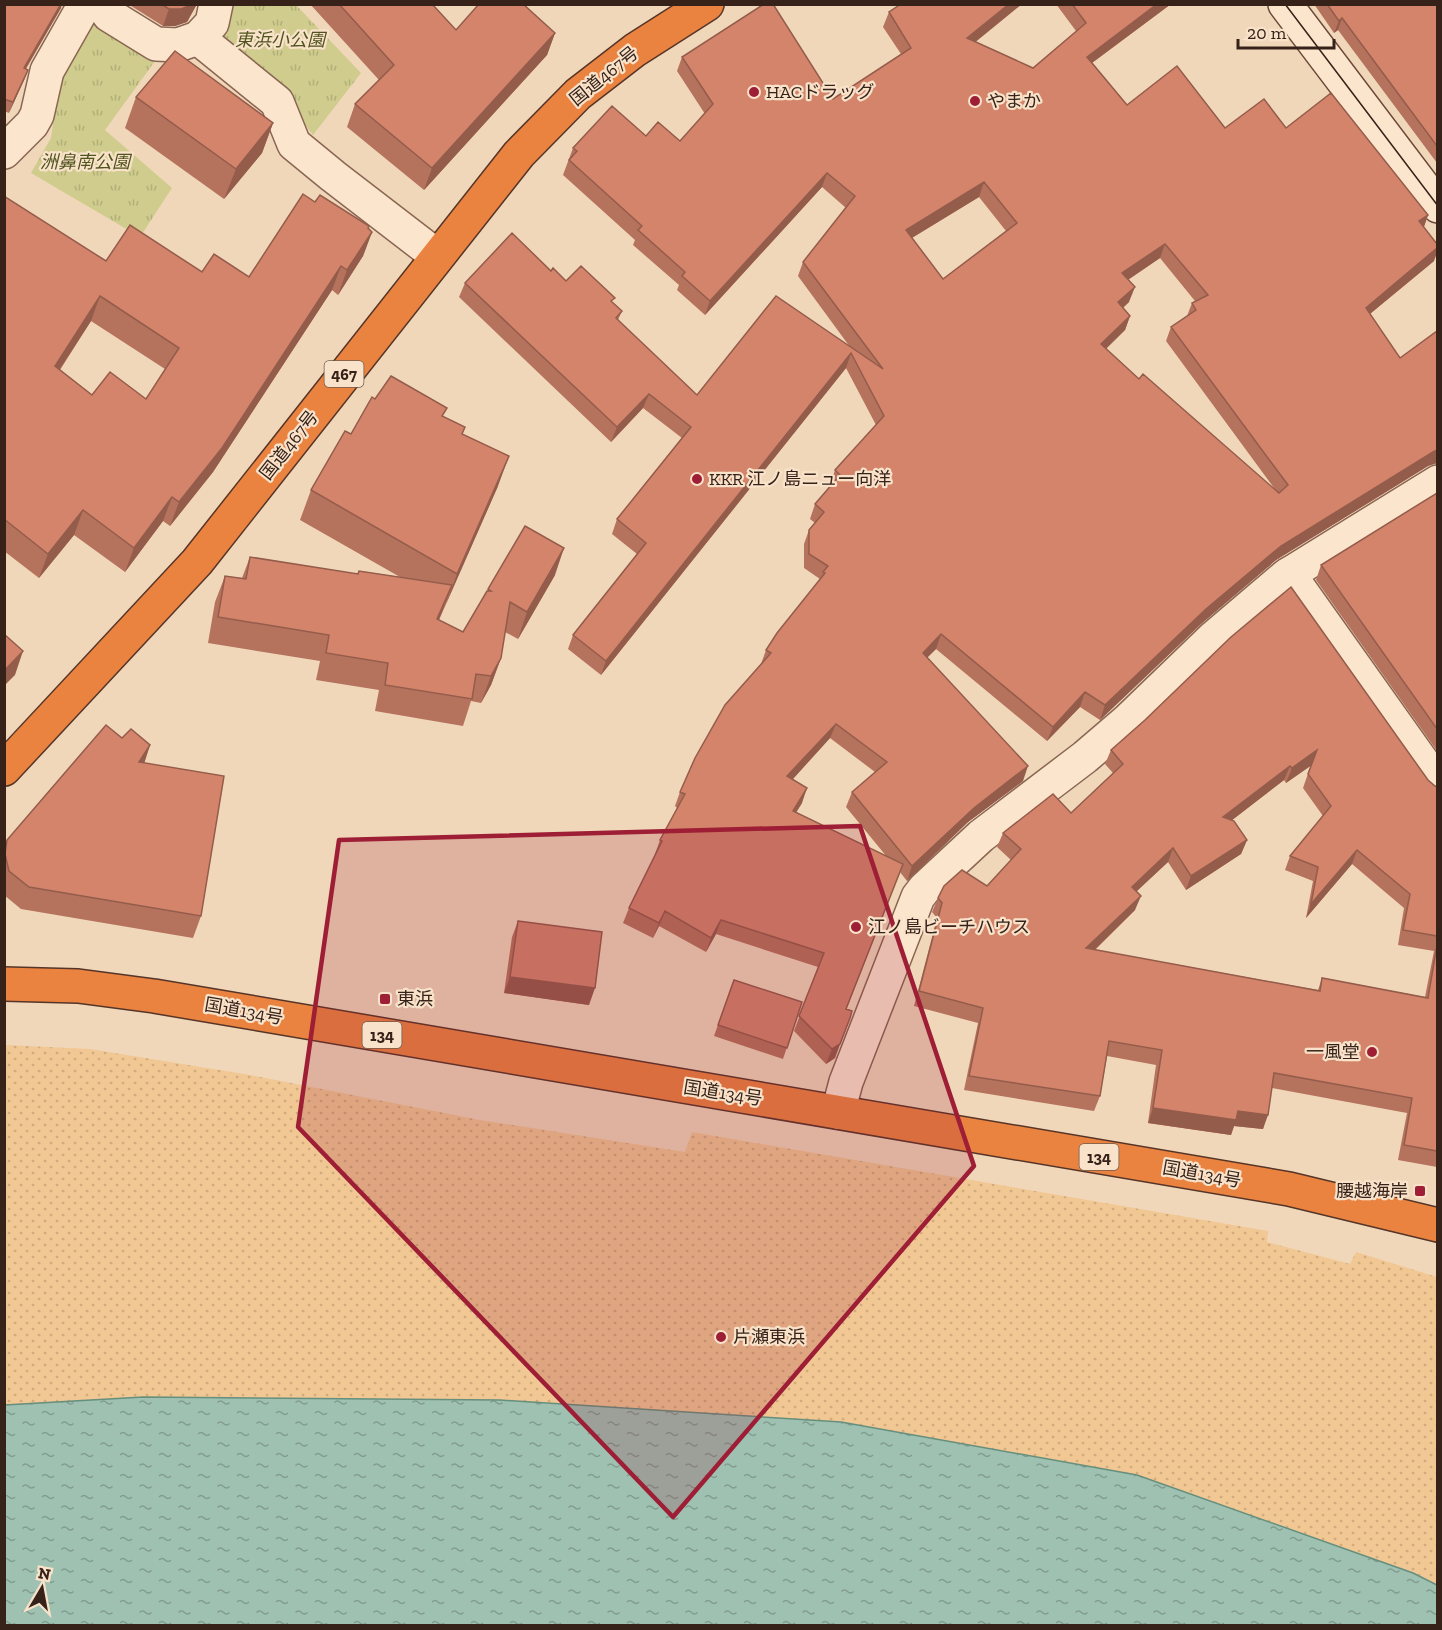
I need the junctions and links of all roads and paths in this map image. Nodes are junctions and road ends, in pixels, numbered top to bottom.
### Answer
1 (85, 4) edge
2 (102, 4) edge
3 (216, 4) edge
4 (707, 4) edge
5 (1285, 4) edge
6 (198, 38) junction
7 (4, 152) edge
8 (1437, 206) edge
9 (437, 256) junction
10 (1437, 482) edge
11 (1289, 574) junction
12 (4, 769) edge
13 (1437, 784) edge
14 (4, 984) edge
15 (838, 1113) junction
16 (1437, 1225) edge

1 - 7 street
2 - 6 street
3 - 6 street
4 - 9 highway, 国道467号 / 467
5 - 8 street
6 - 9 street
9 - 12 highway, 国道467号 / 467
10 - 11 street
11 - 13 street
11 - 15 street
14 - 15 highway, 国道134号 / 134
15 - 16 highway, 国道134号 / 134

